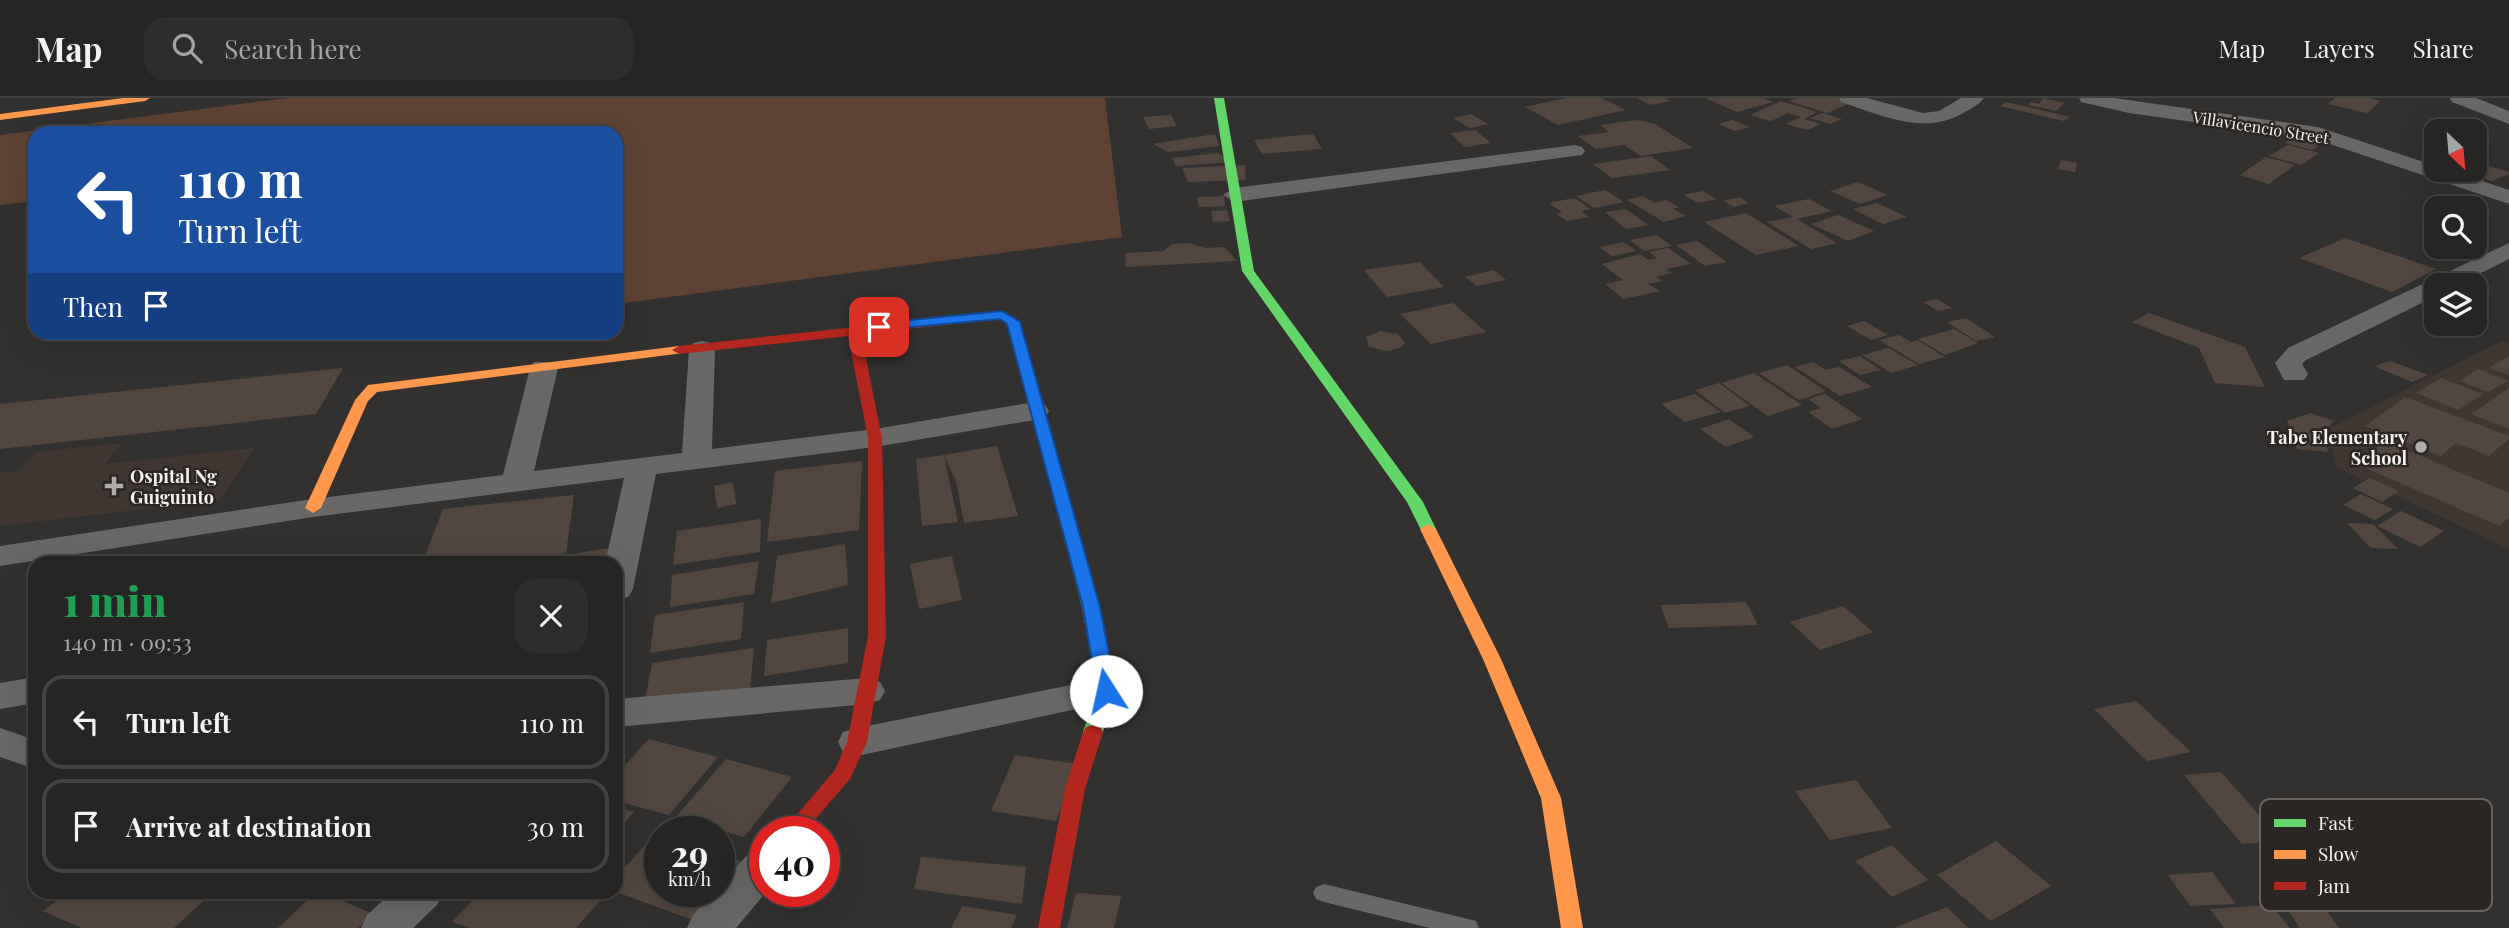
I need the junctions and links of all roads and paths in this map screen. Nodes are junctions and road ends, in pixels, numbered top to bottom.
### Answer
1 (145, 98) edge
2 (1219, 98) edge
3 (1848, 98) edge
4 (1975, 98) edge
5 (2088, 98) edge
6 (2459, 98) edge
7 (0, 117) edge
8 (2509, 118) edge
9 (1574, 151) dead end
10 (1234, 195) junction
11 (2509, 197) edge
12 (2509, 250) edge
13 (2463, 273) edge
14 (2424, 292) edge
15 (853, 329) junction
16 (702, 349) junction
17 (544, 368) junction
18 (2294, 374) dead end
19 (1035, 411) junction
20 (875, 438) junction
21 (697, 459) junction
22 (642, 467) junction
23 (516, 485) junction
24 (313, 508) junction
25 (0, 556) edge
26 (623, 556) edge
27 (28, 691) edge
28 (867, 691) junction
29 (1106, 691) junction
30 (0, 696) edge
31 (623, 712) edge
32 (857, 742) junction
33 (0, 743) edge
34 (28, 753) edge
35 (806, 816) edge
36 (749, 882) edge
37 (1324, 894) dead end
38 (414, 899) edge
39 (383, 928) edge
40 (709, 928) edge
41 (1049, 928) edge
42 (1468, 928) edge
43 (1572, 928) edge

1 - 7 main road
2 - 10 main road
3 - 4 street
5 - 11 street, Villavicencio Street
6 - 8 street
9 - 10 street
10 - 43 main road
12 - 13 street
14 - 18 street
15 - 16 main road
15 - 19 main road
15 - 20 main road
16 - 17 main road
16 - 21 street
17 - 23 street
17 - 24 main road
19 - 20 street
19 - 29 main road
20 - 21 street
20 - 28 main road
21 - 22 street
22 - 23 street
22 - 26 street
23 - 24 street
24 - 25 street
27 - 30 street
28 - 31 street
28 - 32 main road
29 - 32 street
29 - 41 main road
32 - 35 main road
33 - 34 street
36 - 40 street
37 - 42 lane
38 - 39 street

